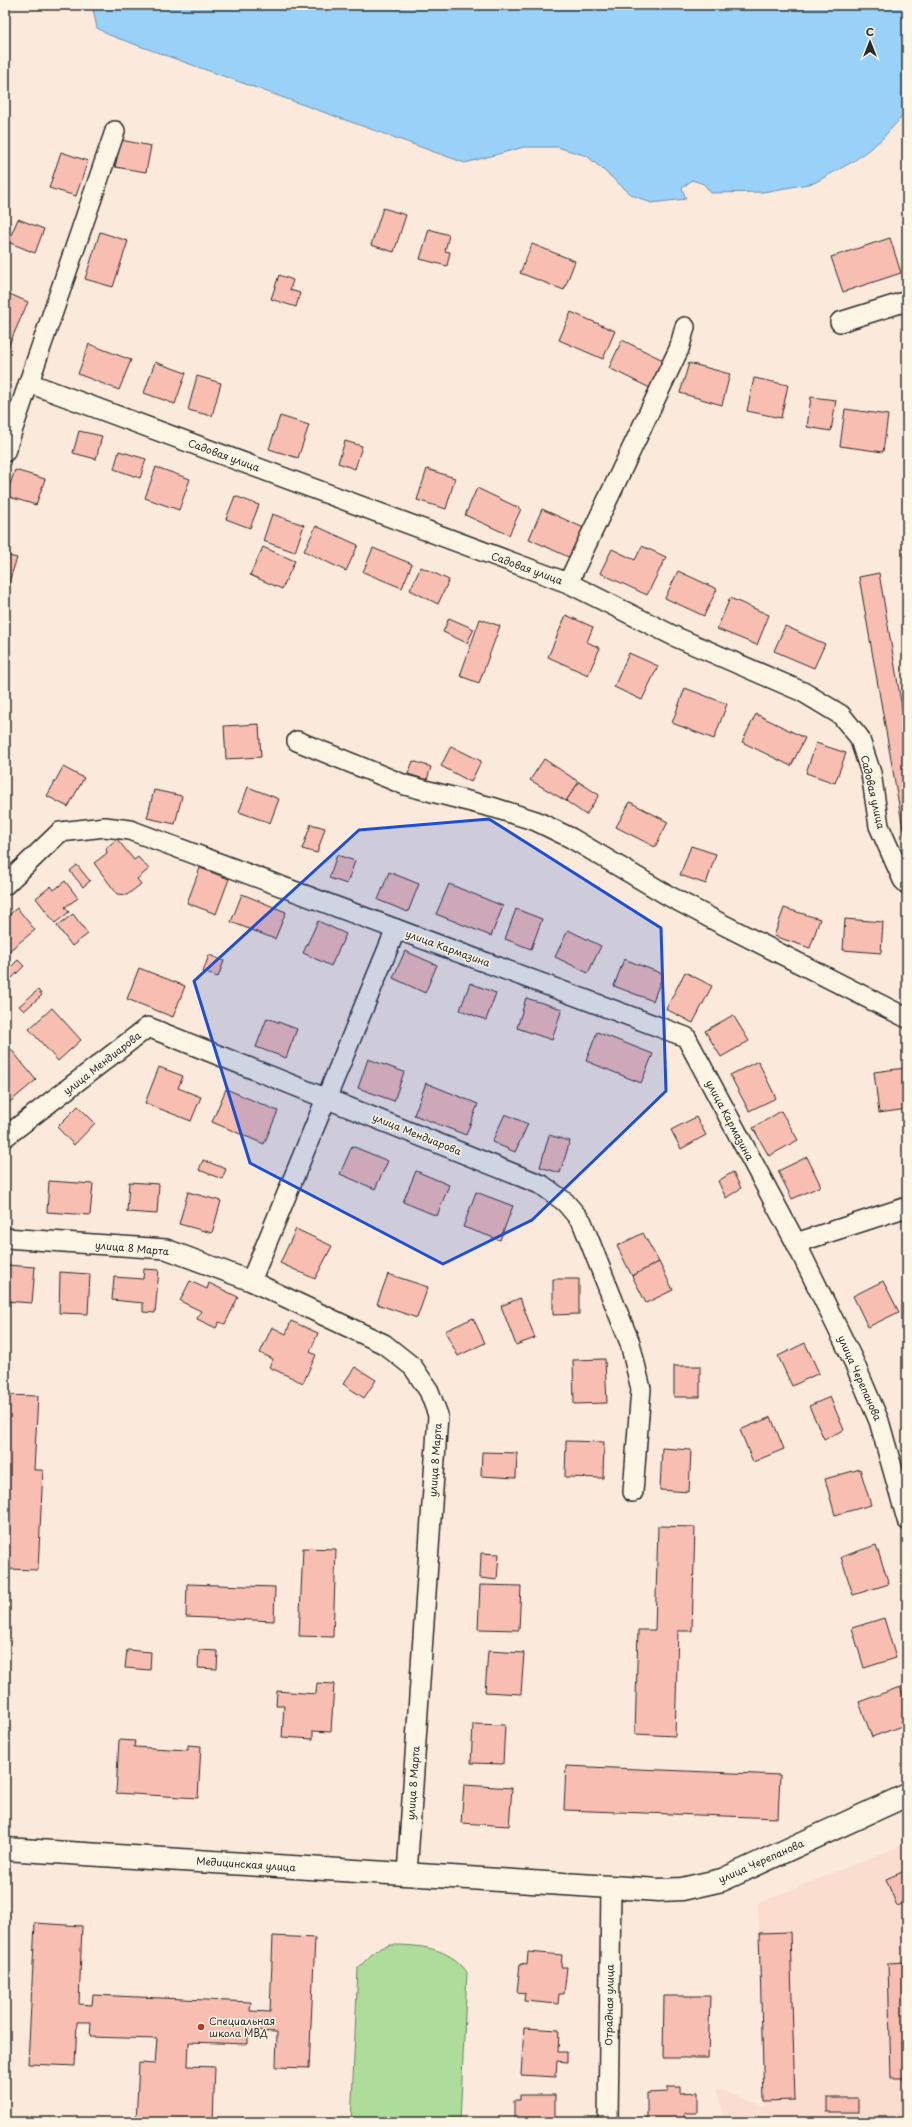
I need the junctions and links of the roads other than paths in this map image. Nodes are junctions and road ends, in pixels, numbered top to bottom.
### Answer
1 (115, 131) dead end
2 (907, 301) edge
3 (840, 322) dead end
4 (685, 327) dead end
5 (29, 383) junction
6 (5, 452) edge
7 (568, 583) junction
8 (297, 741) dead end
9 (907, 884) edge
10 (5, 885) edge
11 (396, 929) junction
12 (907, 1018) edge
13 (326, 1098) junction
14 (5, 1137) edge
15 (907, 1207) edge
16 (5, 1238) edge
17 (796, 1243) junction
18 (251, 1280) junction
19 (633, 1492) dead end
20 (907, 1520) edge
21 (907, 1795) edge
22 (5, 1849) edge
23 (407, 1874) junction
24 (486, 1879) joint
25 (611, 1887) junction
26 (608, 2122) edge

1 - 5 street
2 - 3 street
4 - 7 street
5 - 6 street
5 - 7 street, Садовая улица
7 - 9 street, Садовая улица
8 - 12 street
10 - 11 street, улица Кармазина
11 - 13 street
11 - 17 street, улица Кармазина
13 - 14 street, улица Мендиарова
13 - 18 street
13 - 19 street, улица Мендиарова
15 - 17 street
16 - 18 street, улица 8 Марта
17 - 20 street, улица Черепанова
18 - 23 street, улица 8 Марта
21 - 25 main road, улица Черепанова
22 - 23 main road, Медицинская улица
23 - 24 main road, Медицинская улица
24 - 25 main road, улица Черепанова
25 - 26 street, Отрадная улица

